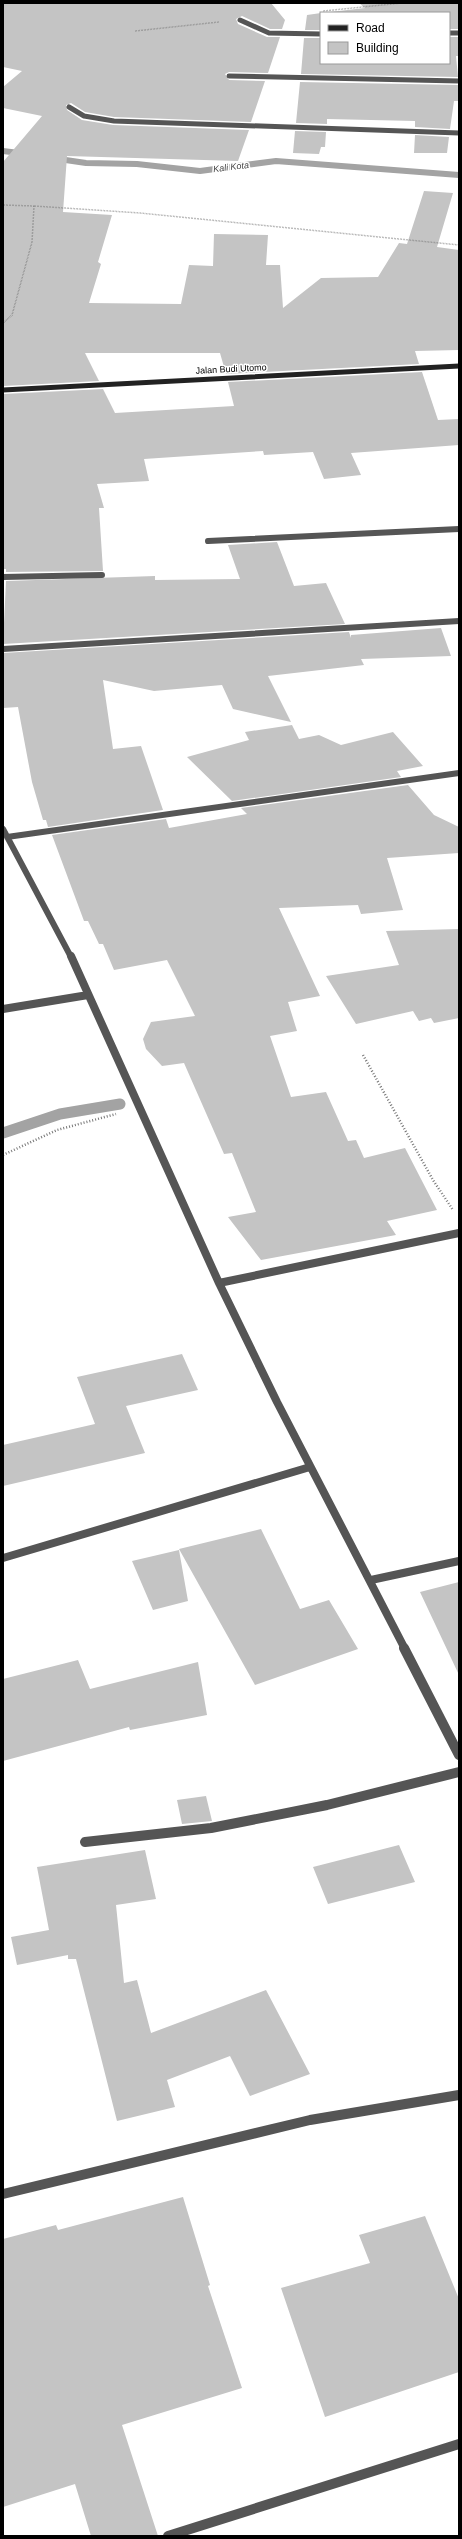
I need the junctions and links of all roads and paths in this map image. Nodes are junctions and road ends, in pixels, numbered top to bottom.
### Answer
1 (240, 20) dead end
2 (320, 34) edge
3 (229, 76) dead end
4 (459, 81) edge
5 (69, 107) dead end
6 (459, 133) edge
7 (3, 205) edge
8 (34, 206) junction
9 (459, 245) edge
10 (3, 323) edge
11 (459, 366) edge
12 (3, 390) edge
13 (459, 529) edge
14 (208, 541) dead end
15 (102, 575) dead end
16 (3, 577) edge
17 (459, 621) edge
18 (3, 649) edge
19 (459, 773) edge
20 (3, 829) edge
21 (7, 837) junction
22 (88, 995) junction
23 (3, 1009) edge
24 (363, 1055) dead end
25 (140, 1108) junction
26 (3, 1155) edge
27 (455, 1212) dead end
28 (459, 1233) edge
29 (219, 1283) junction
30 (310, 1467) junction
31 (3, 1558) edge
32 (459, 1560) edge
33 (371, 1580) junction
34 (459, 1755) edge
35 (459, 1772) edge
36 (85, 1842) dead end
37 (459, 2095) edge
38 (3, 2194) edge
39 (459, 2444) edge
40 (168, 2536) edge

1 - 2 street
3 - 4 street
5 - 6 street
7 - 8 path
8 - 9 path
8 - 10 path
11 - 12 street, Jalan Budi Utomo
13 - 14 street
15 - 16 street
17 - 18 street
19 - 21 street
20 - 21 street
21 - 22 street
22 - 23 street
22 - 25 street
24 - 27 path
25 - 26 path
25 - 29 street
28 - 29 street
29 - 30 street
30 - 31 street
30 - 33 street
32 - 33 street
33 - 34 street
35 - 36 street
37 - 38 street
39 - 40 street

